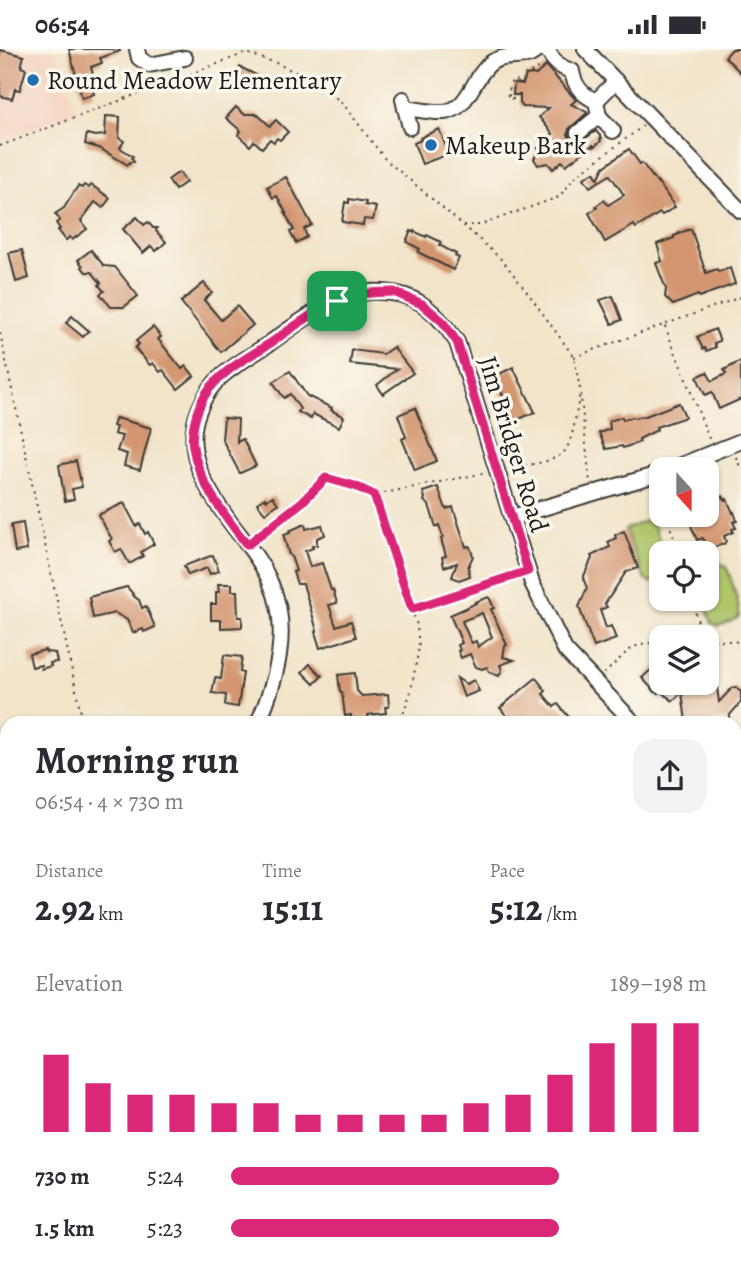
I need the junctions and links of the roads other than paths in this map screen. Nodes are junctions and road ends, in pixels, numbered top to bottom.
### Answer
1 (136, 49) edge
2 (587, 52) edge
3 (545, 55) edge
4 (185, 58) dead end
5 (571, 71) junction
6 (616, 82) junction
7 (596, 101) junction
8 (599, 116) junction
9 (410, 127) dead end
10 (613, 131) dead end
11 (578, 134) dead end
12 (741, 211) edge
13 (736, 443) edge
14 (701, 457) edge
15 (649, 476) edge
16 (512, 517) junction
17 (261, 716) edge
18 (628, 716) edge

1 - 4 street
2 - 5 street
2 - 6 street
3 - 5 street
3 - 9 street
5 - 7 street
6 - 7 street
6 - 12 street
7 - 8 street
8 - 10 street
8 - 11 street
13 - 14 street
15 - 16 street
16 - 17 street, Jim Bridger Road
16 - 18 street, Jim Bridger Road

